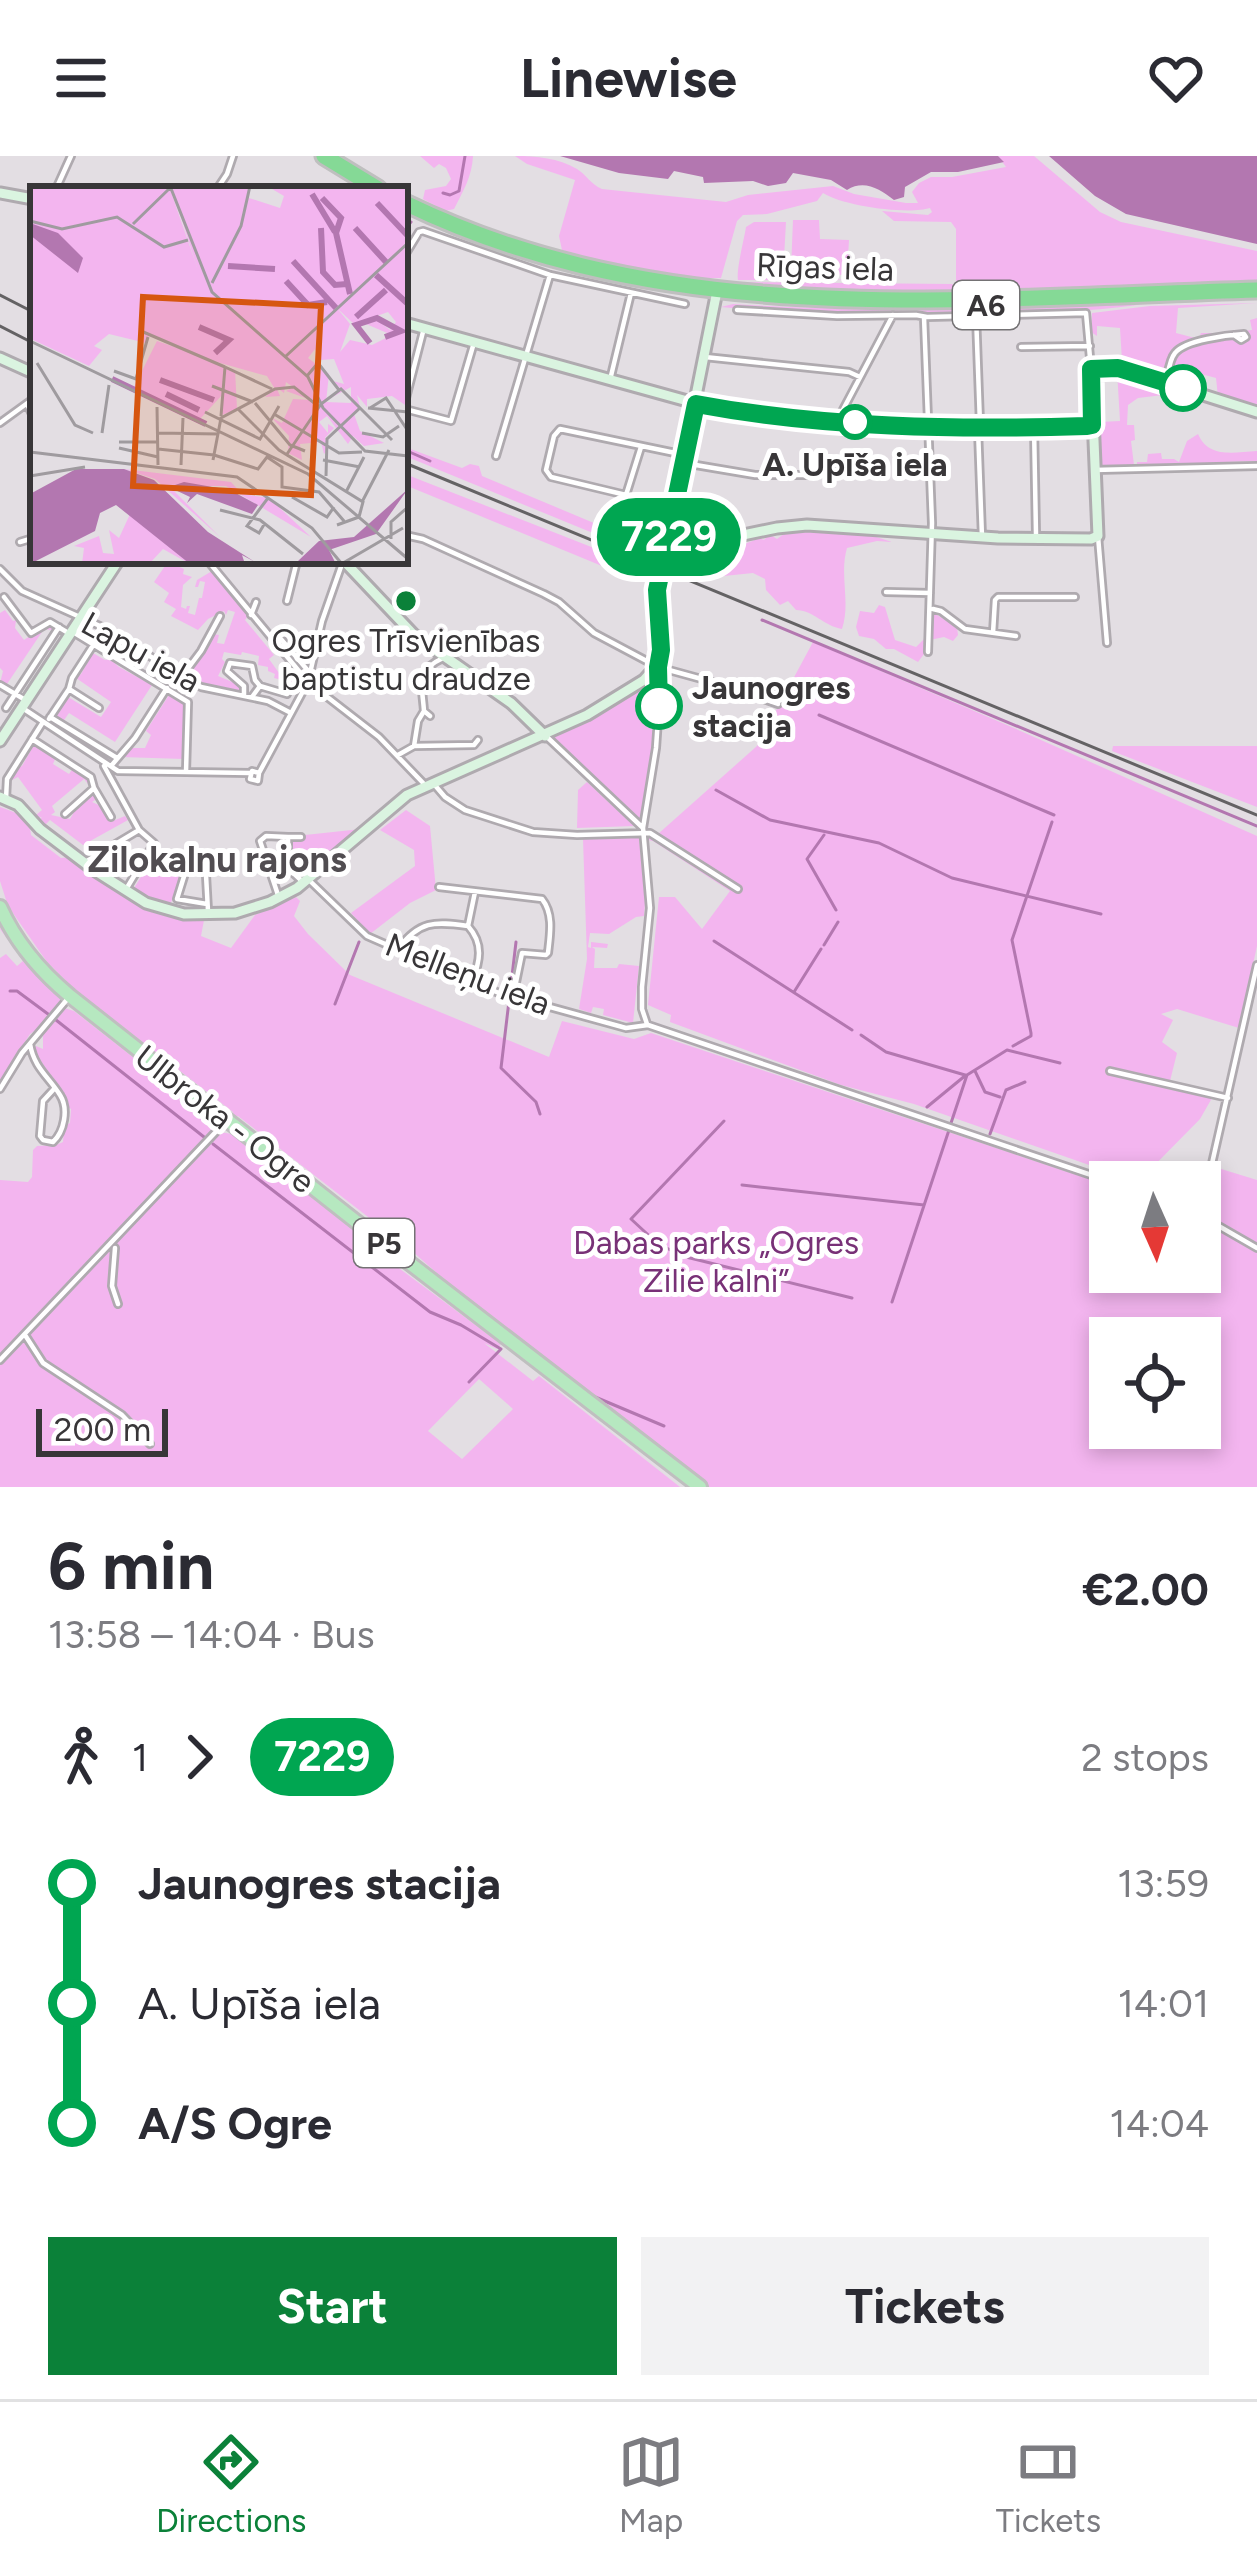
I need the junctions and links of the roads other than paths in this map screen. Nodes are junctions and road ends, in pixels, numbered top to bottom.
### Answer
1 (71, 156) edge
2 (233, 156) edge
3 (311, 156) edge
4 (324, 156) edge
5 (337, 156) edge
6 (57, 186) edge
7 (219, 186) edge
8 (358, 186) edge
9 (380, 186) edge
10 (0, 193) edge
11 (30, 199) edge
12 (408, 205) edge
13 (408, 250) edge
14 (550, 275) junction
15 (632, 284) junction
16 (1257, 294) edge
17 (717, 295) junction
18 (685, 304) dead end
19 (737, 310) dead end
20 (893, 315) junction
21 (976, 315) junction
22 (924, 317) junction
23 (408, 324) edge
24 (424, 328) junction
25 (1234, 334) dead end
26 (474, 343) junction
27 (1090, 346) junction
28 (1021, 347) dead end
29 (525, 357) junction
30 (705, 357) junction
31 (0, 358) edge
32 (1091, 369) junction
33 (30, 372) edge
34 (860, 377) junction
35 (610, 380) junction
36 (1166, 383) junction
37 (408, 393) edge
38 (30, 402) edge
39 (696, 404) junction
40 (408, 406) edge
41 (1257, 412) edge
42 (837, 422) junction
43 (0, 423) edge
44 (1092, 425) junction
45 (927, 426) junction
46 (979, 426) junction
47 (1034, 426) junction
48 (640, 447) junction
49 (496, 456) dead end
50 (684, 459) junction
51 (1257, 466) edge
52 (1094, 470) junction
53 (818, 475) dead end
54 (932, 535) junction
55 (408, 536) edge
56 (1098, 536) junction
57 (982, 537) junction
58 (30, 539) edge
59 (1036, 539) junction
60 (20, 542) dead end
61 (666, 551) junction
62 (116, 564) edge
63 (210, 564) edge
64 (296, 564) edge
65 (343, 564) edge
66 (347, 564) edge
67 (0, 569) edge
68 (886, 592) dead end
69 (930, 593) junction
70 (4, 597) dead end
71 (1075, 597) dead end
72 (287, 601) dead end
73 (256, 602) dead end
74 (10, 604) junction
75 (930, 608) junction
76 (0, 610) edge
77 (251, 615) junction
78 (220, 616) dead end
79 (81, 617) junction
80 (59, 627) junction
81 (71, 633) junction
82 (993, 633) junction
83 (1016, 636) dead end
84 (280, 638) dead end
85 (1107, 643) dead end
86 (92, 646) junction
87 (928, 652) dead end
88 (443, 658) junction
89 (658, 667) junction
90 (310, 674) junction
91 (183, 676) junction
92 (308, 682) junction
93 (0, 686) edge
94 (260, 686) junction
95 (166, 688) junction
96 (69, 689) junction
97 (15, 694) junction
98 (287, 694) dead end
99 (248, 696) junction
100 (25, 704) junction
101 (778, 704) dead end
102 (6, 708) dead end
103 (99, 709) dead end
104 (291, 713) junction
105 (46, 721) junction
106 (545, 736) junction
107 (32, 739) junction
108 (478, 740) dead end
109 (0, 742) edge
110 (413, 746) junction
111 (398, 755) junction
112 (117, 758) junction
113 (107, 765) junction
114 (261, 771) junction
115 (186, 772) junction
116 (250, 772) junction
117 (92, 777) junction
118 (429, 785) junction
119 (94, 788) junction
120 (2, 799) edge
121 (65, 814) dead end
122 (111, 817) dead end
123 (139, 830) junction
124 (643, 830) junction
125 (288, 837) junction
126 (301, 838) dead end
127 (84, 862) junction
128 (288, 868) junction
129 (270, 873) junction
130 (306, 881) junction
131 (439, 887) dead end
132 (738, 889) dead end
133 (125, 891) junction
134 (475, 892) junction
135 (280, 898) junction
136 (0, 907) edge
137 (207, 910) junction
138 (468, 926) junction
139 (398, 950) junction
140 (1257, 964) edge
141 (472, 982) junction
142 (70, 996) junction
143 (514, 997) junction
144 (648, 1025) junction
145 (30, 1044) junction
146 (1110, 1071) dead end
147 (0, 1089) edge
148 (54, 1089) junction
149 (1228, 1098) junction
150 (227, 1120) junction
151 (1213, 1161) edge
152 (1089, 1174) edge
153 (1221, 1228) edge
154 (116, 1248) dead end
155 (1257, 1248) edge
156 (118, 1304) dead end
157 (25, 1335) junction
158 (0, 1360) edge
159 (150, 1444) dead end
160 (700, 1487) edge

1 - 6 street
2 - 7 street
3 - 8 highway
4 - 9 highway
5 - 9 street
10 - 11 main road
12 - 15 highway, Rīgas iela / A6
13 - 14 street, Rīgas iela
14 - 15 street, Rīgas iela
14 - 29 street
15 - 17 highway, Rīgas iela / A6
15 - 18 street, Rīgas iela
15 - 35 street
16 - 17 highway, Rīgas iela / A6
17 - 30 main road
19 - 20 street, Rīgas iela
20 - 22 street, Rīgas iela
20 - 34 street
21 - 22 street, Rīgas iela
21 - 27 street, Rīgas iela
21 - 46 street
22 - 45 street
23 - 24 main road
24 - 26 main road
24 - 37 street
25 - 36 street
26 - 29 main road
26 - 40 street
27 - 28 street
27 - 32 street
29 - 35 main road
29 - 49 street
30 - 34 street
30 - 39 main road
31 - 33 main road
32 - 36 main road
32 - 44 main road
34 - 42 street
35 - 39 main road
36 - 41 main road
38 - 43 street
39 - 42 main road
39 - 50 main road
42 - 45 main road
44 - 47 main road
44 - 52 main road
45 - 46 main road
45 - 54 street
46 - 47 main road
46 - 57 street
47 - 59 street
48 - 48 street
48 - 50 street
50 - 53 street
50 - 61 main road
51 - 52 street
52 - 56 main road
54 - 57 main road
54 - 61 main road
54 - 69 street
55 - 89 street
56 - 59 main road
56 - 85 street
57 - 59 main road
58 - 60 street
61 - 89 main road
62 - 79 main road
63 - 77 street
64 - 72 street
65 - 90 street
66 - 88 main road
67 - 79 street, Lapu iela
68 - 69 street
69 - 75 street
70 - 74 street
71 - 82 street
73 - 77 street
74 - 76 street
74 - 80 street
75 - 82 street
75 - 87 street
77 - 92 street
78 - 91 street
79 - 81 main road
79 - 91 street, Lapu iela
80 - 81 street
80 - 97 street
81 - 86 street
81 - 100 main road
82 - 83 street
84 - 90 street
86 - 95 street
86 - 96 street
88 - 106 main road
88 - 110 street
89 - 101 street
89 - 106 main road
89 - 124 street
90 - 92 street
91 - 99 street, Lapu iela
92 - 104 street
92 - 111 street
93 - 97 street
94 - 98 street
94 - 99 street
94 - 99 street
95 - 112 street
95 - 115 street
96 - 103 street
96 - 105 street
97 - 100 street
97 - 102 street
99 - 104 street, Lapu iela
100 - 105 street
100 - 109 main road
104 - 114 street
105 - 107 street
105 - 112 street
105 - 113 street
106 - 118 main road
106 - 124 street
107 - 117 street
107 - 120 street
108 - 110 street
110 - 111 street
111 - 118 street
112 - 113 street
113 - 115 street
113 - 117 street
113 - 123 street
114 - 116 street
114 - 116 street
115 - 116 street
117 - 119 street
118 - 124 street
118 - 130 main road
119 - 121 street
119 - 122 street
120 - 127 main road
123 - 127 street
123 - 133 street
124 - 132 street
124 - 144 street
125 - 126 street
125 - 128 street
125 - 129 street
127 - 133 main road
128 - 129 street
128 - 130 street, Melleņu iela
129 - 135 street
130 - 135 main road
130 - 139 street, Melleņu iela
131 - 134 street
133 - 137 main road
134 - 138 street
134 - 143 street
135 - 137 main road
136 - 142 main road, Ulbroka - Ogre / P5
137 - 137 street
138 - 139 street
138 - 141 street
139 - 141 street, Melleņu iela
140 - 149 street
141 - 143 street, Melleņu iela
142 - 145 street
142 - 150 main road, Ulbroka - Ogre / P5
143 - 144 street, Melleņu iela
144 - 152 street, Melleņu iela
145 - 147 street
145 - 148 street
146 - 149 street
148 - 148 street
149 - 151 street
150 - 157 street
150 - 160 main road, Ulbroka - Ogre / P5
153 - 155 street
154 - 156 street
157 - 158 street
157 - 159 street

